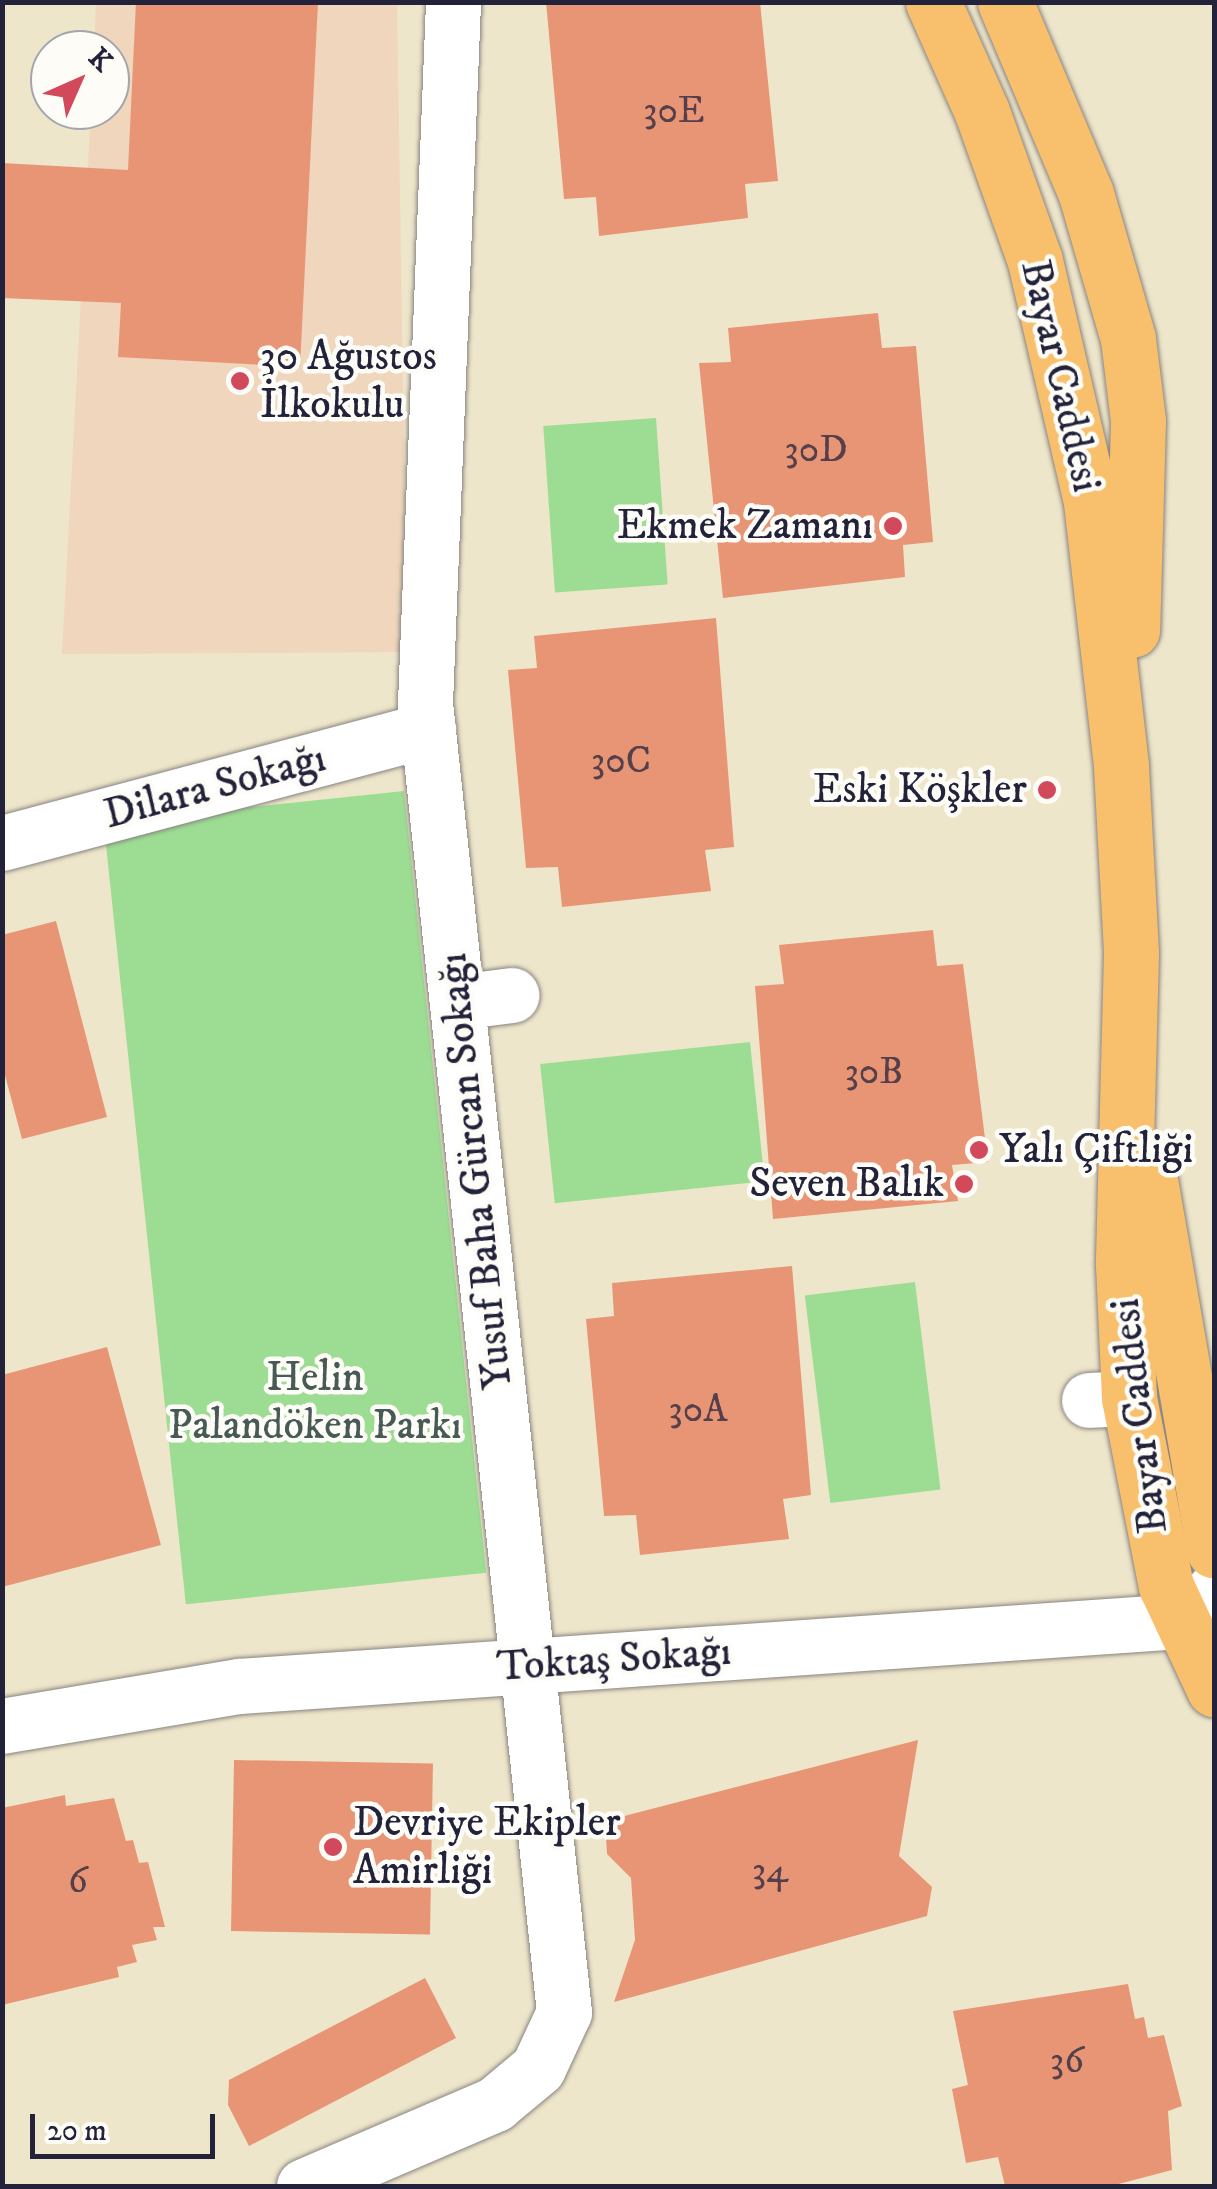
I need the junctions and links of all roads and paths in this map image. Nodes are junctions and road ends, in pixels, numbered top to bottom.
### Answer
1 (453, 2) edge
2 (933, 2) edge
3 (1004, 2) edge
4 (428, 730) junction
5 (1121, 767) junction
6 (2, 843) edge
7 (512, 996) dead end
8 (457, 1002) junction
9 (1132, 1071) junction
10 (1207, 1572) edge
11 (529, 1666) junction
12 (1214, 1689) edge
13 (2, 1726) edge
14 (304, 2186) edge

1 - 4 street, Yusuf Baha Gürcan Sokağı
2 - 5 main road, Bayar Caddesi
3 - 5 main road, Bayar Caddesi
4 - 6 street, Dilara Sokağı
4 - 8 street, Yusuf Baha Gürcan Sokağı
5 - 9 main road, Bayar Caddesi
7 - 8 street
8 - 11 street, Yusuf Baha Gürcan Sokağı
9 - 10 main road, Bayar Caddesi
9 - 10 main road, Bayar Caddesi
10 - 11 street, Toktaş Sokağı
10 - 12 main road, Bayar Caddesi
11 - 13 street, Toktaş Sokağı
11 - 14 street, Yusuf Baha Gürcan Sokağı

